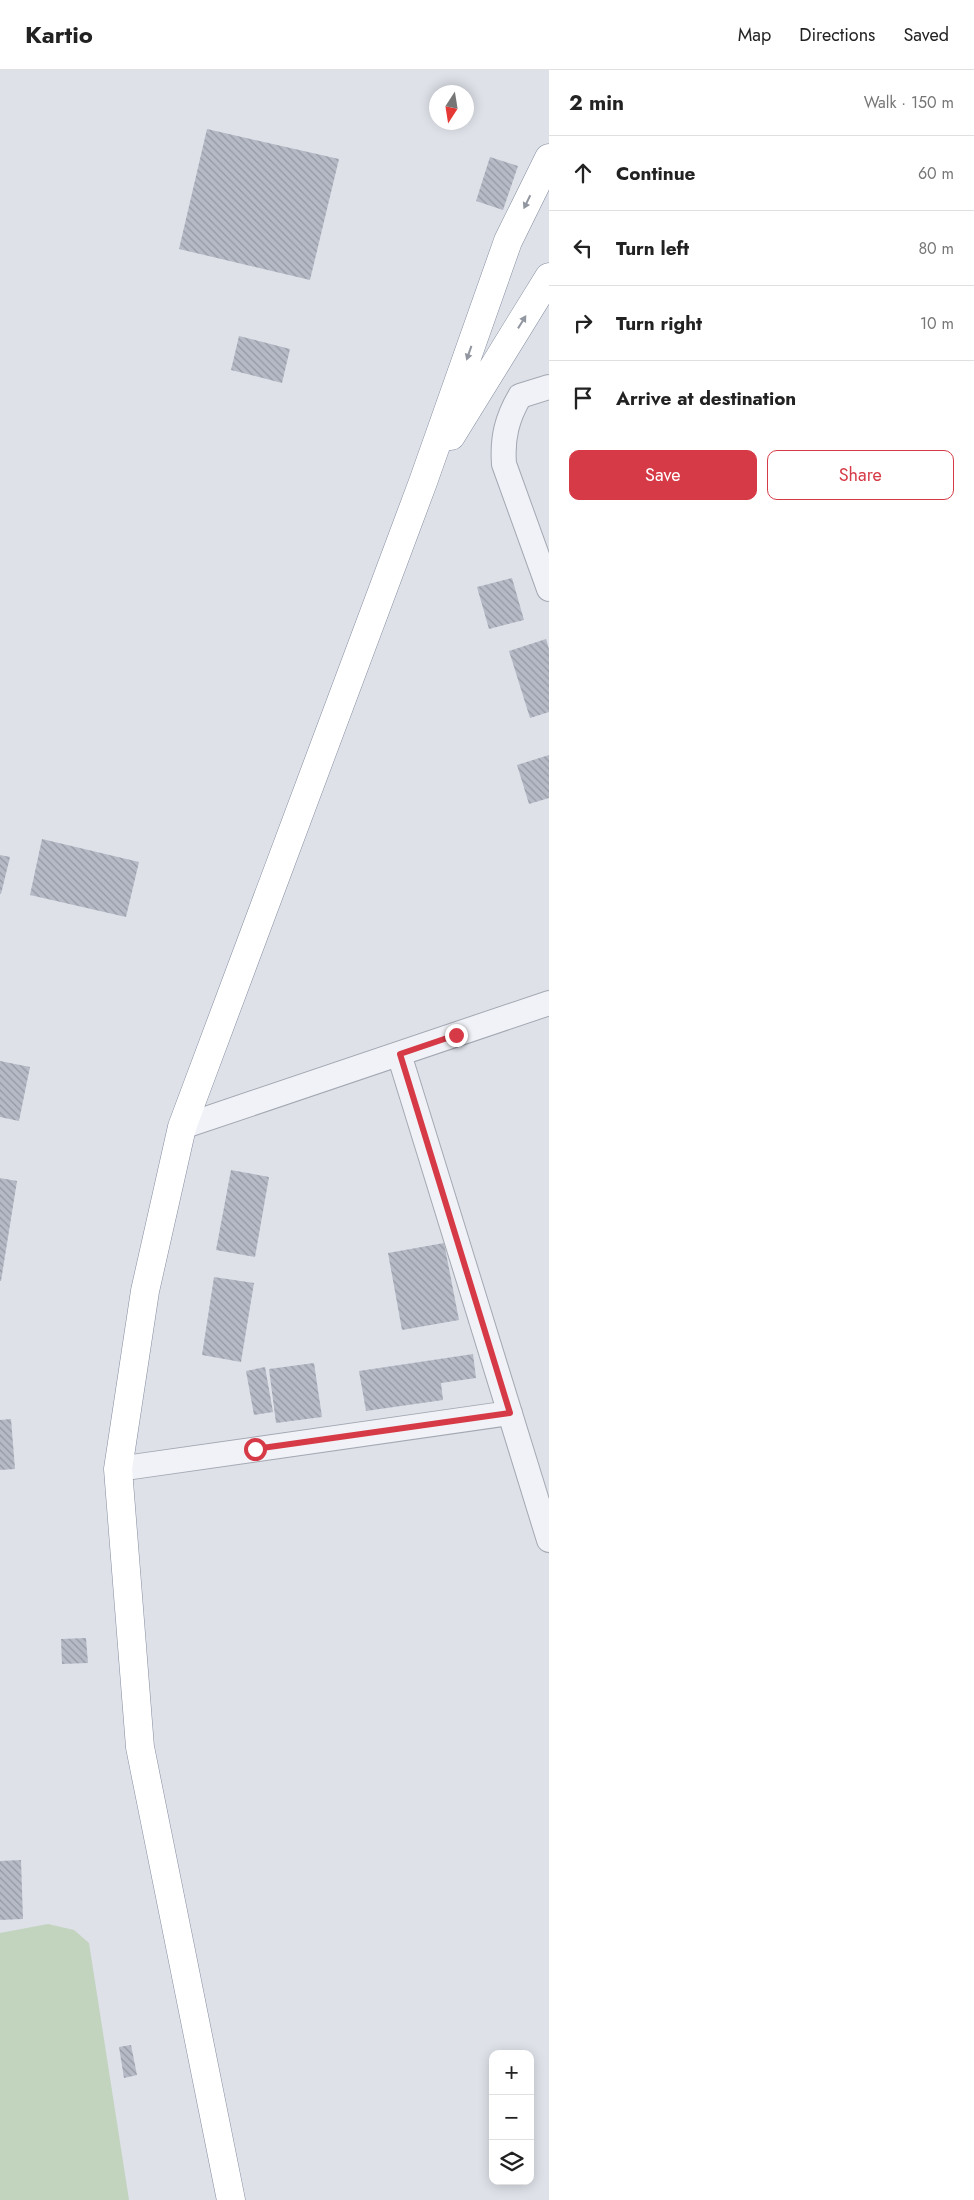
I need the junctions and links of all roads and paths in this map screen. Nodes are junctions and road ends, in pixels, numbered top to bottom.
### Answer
1 (549, 158) edge
2 (549, 277) edge
3 (549, 387) edge
4 (423, 482) junction
5 (549, 589) edge
6 (549, 1003) edge
7 (400, 1054) junction
8 (182, 1127) junction
9 (510, 1413) junction
10 (118, 1469) junction
11 (549, 1540) edge
12 (232, 2200) edge

1 -> 4 highway
4 -> 2 highway
3 - 5 street
4 - 8 highway
6 - 7 street
7 - 8 street
7 - 9 street
8 - 10 highway
9 - 10 street
9 - 11 street
10 - 12 highway

